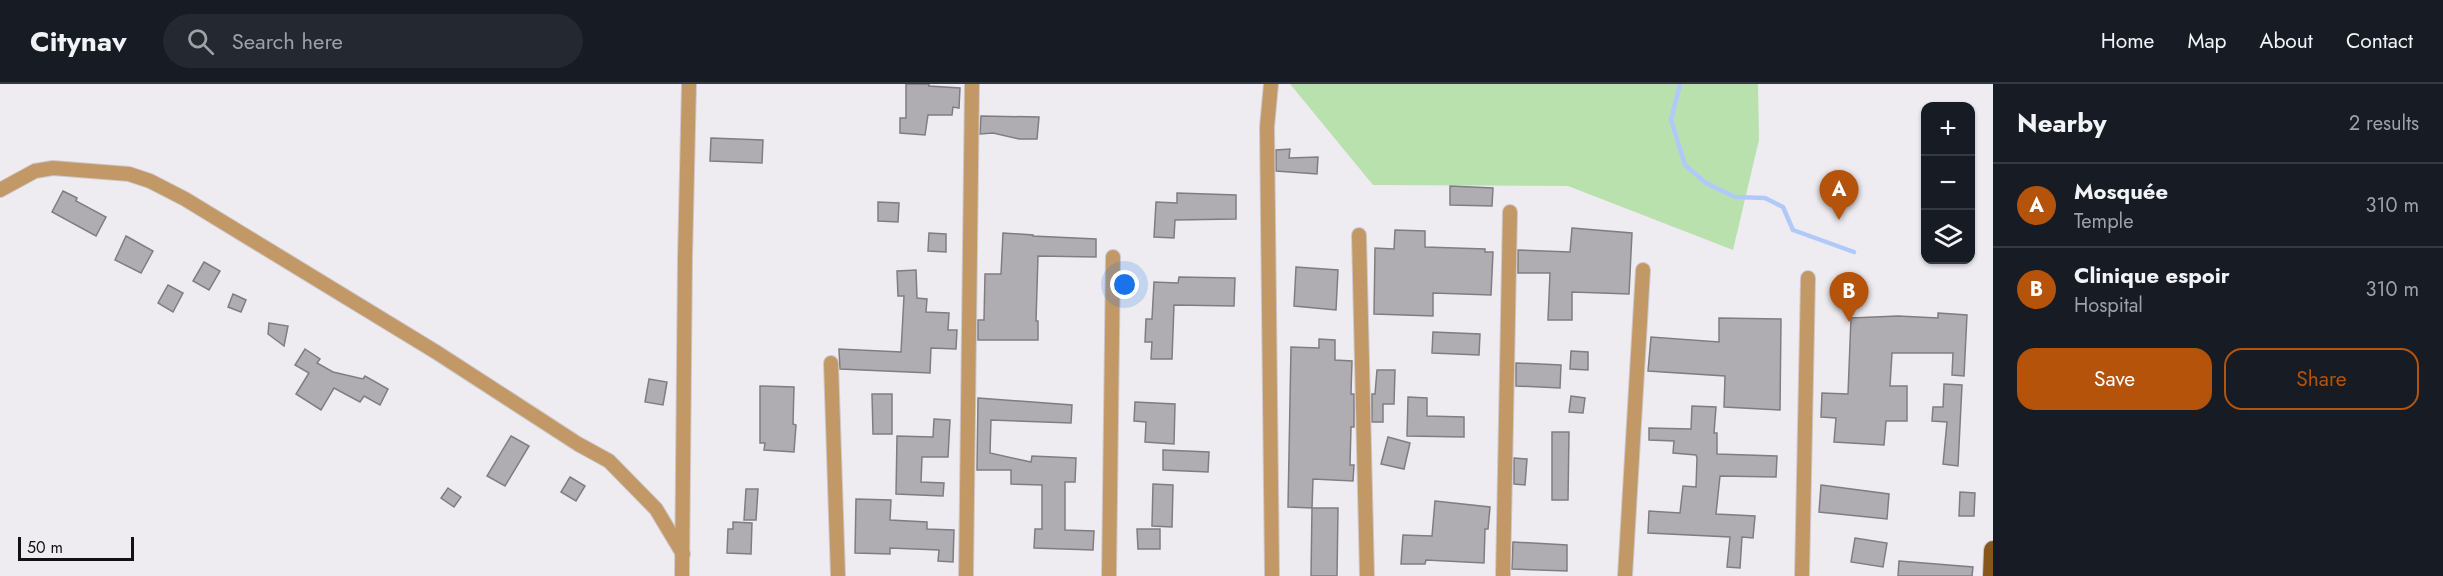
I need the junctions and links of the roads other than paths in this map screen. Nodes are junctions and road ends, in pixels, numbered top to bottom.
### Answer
1 (689, 84) edge
2 (972, 84) edge
3 (1271, 84) edge
4 (0, 190) edge
5 (1510, 212) dead end
6 (1359, 235) dead end
7 (1113, 256) dead end
8 (1643, 270) dead end
9 (1808, 278) dead end
10 (831, 363) dead end
11 (1993, 550) edge
12 (683, 554) junction
13 (682, 576) edge
14 (838, 576) edge
15 (966, 576) edge
16 (1109, 576) edge
17 (1272, 576) edge
18 (1367, 576) edge
19 (1503, 576) edge
20 (1625, 576) edge
21 (1802, 576) edge
22 (1992, 576) edge

1 - 12 street
2 - 15 street
3 - 17 street
4 - 12 street
5 - 19 street
6 - 18 street
7 - 16 street
8 - 20 street
9 - 21 street
10 - 14 street
11 - 22 main road
12 - 13 street

